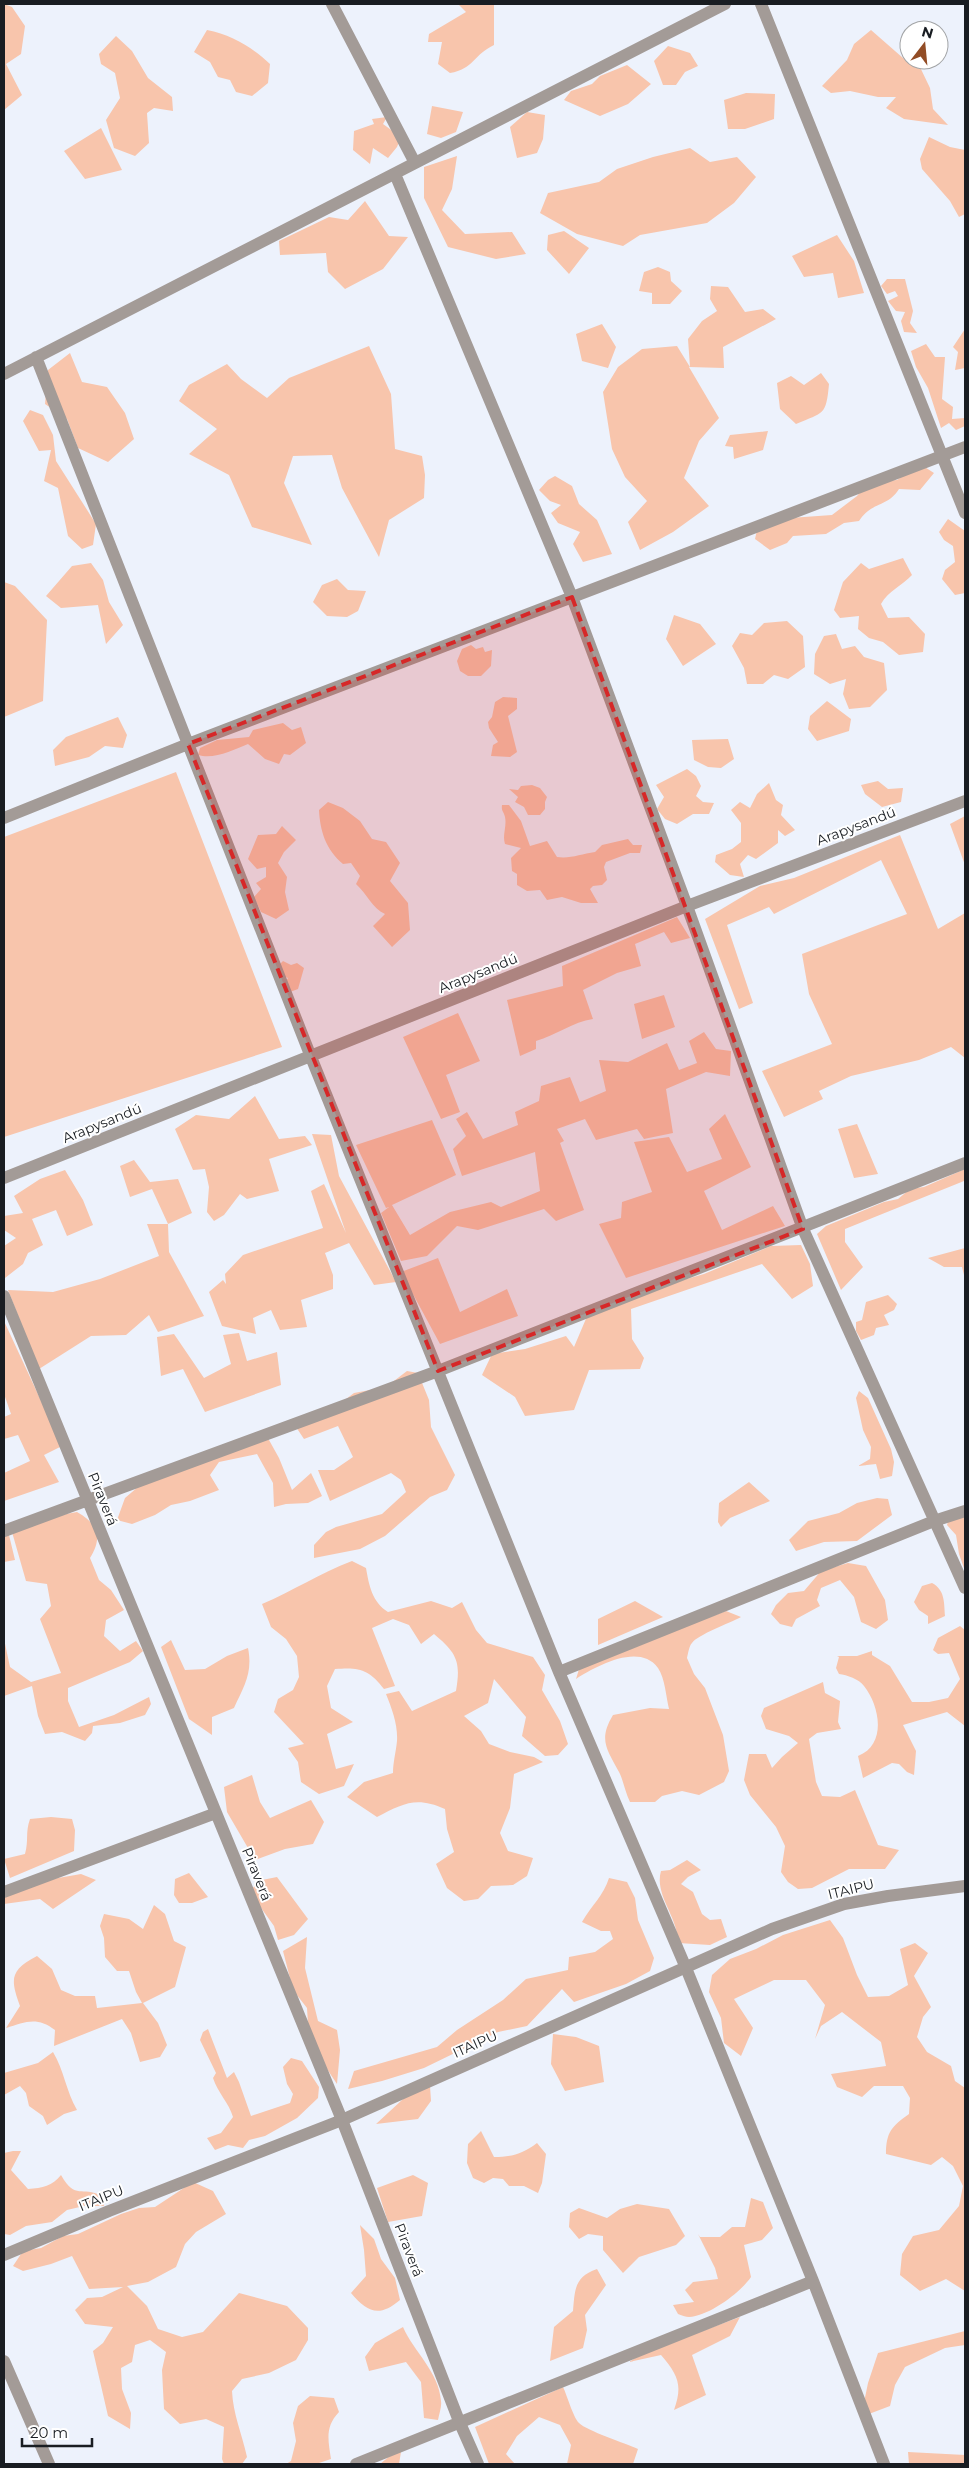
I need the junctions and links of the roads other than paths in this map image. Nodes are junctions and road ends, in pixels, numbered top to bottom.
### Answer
1 (332, 4) edge
2 (725, 4) edge
3 (761, 4) edge
4 (415, 163) junction
5 (395, 174) junction
6 (36, 357) junction
7 (4, 374) edge
8 (965, 447) edge
9 (941, 456) junction
10 (965, 512) edge
11 (572, 596) junction
12 (188, 744) junction
13 (965, 801) edge
14 (4, 818) edge
15 (687, 906) junction
16 (311, 1056) junction
17 (965, 1163) edge
18 (4, 1178) edge
19 (803, 1229) junction
20 (4, 1296) edge
21 (438, 1371) junction
22 (87, 1499) junction
23 (965, 1511) edge
24 (934, 1521) junction
25 (4, 1531) edge
26 (965, 1588) edge
27 (558, 1672) junction
28 (216, 1813) junction
29 (965, 1886) edge
30 (4, 1892) edge
31 (686, 1968) junction
32 (342, 2120) junction
33 (4, 2255) edge
34 (813, 2281) junction
35 (4, 2361) edge
36 (459, 2421) junction
37 (49, 2464) edge
38 (356, 2464) edge
39 (478, 2464) edge
40 (884, 2464) edge

1 - 4 street
2 - 4 street
3 - 9 street
4 - 5 street
5 - 6 street
5 - 11 street
6 - 7 street
6 - 12 street
8 - 9 street
9 - 10 street
9 - 11 street
11 - 12 street
11 - 15 street
12 - 14 street
12 - 16 street
13 - 15 street, Arapysandú
15 - 16 street, Arapysandú
15 - 19 street
16 - 18 street, Arapysandú
16 - 21 street
17 - 19 street
19 - 21 street
19 - 24 street
20 - 22 street, Piraverá
21 - 22 street
21 - 27 street
22 - 25 street
22 - 28 street, Piraverá
23 - 24 street
24 - 26 street
24 - 27 street
27 - 31 street
28 - 30 street
28 - 32 street, Piraverá
29 - 31 street, ITAIPU
31 - 32 street, ITAIPU
31 - 34 street
32 - 33 street, ITAIPU
32 - 36 street, Piraverá
34 - 36 street
34 - 40 street
35 - 37 street
36 - 38 street
36 - 39 street, Piraverá

